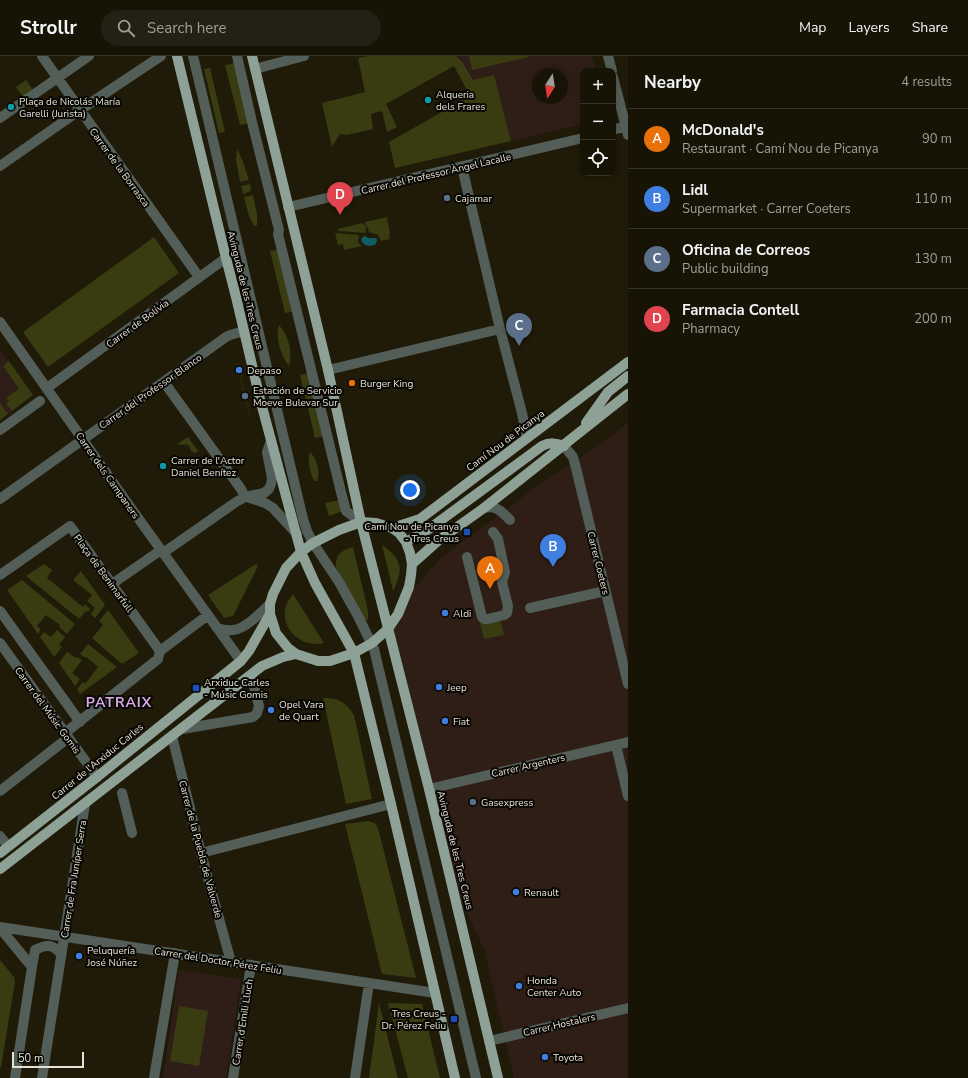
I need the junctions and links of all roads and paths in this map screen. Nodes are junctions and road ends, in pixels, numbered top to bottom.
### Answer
1 (42, 56) edge
2 (89, 56) edge
3 (161, 56) edge
4 (177, 56) edge
5 (193, 56) edge
6 (237, 56) edge
7 (252, 56) edge
8 (304, 56) edge
9 (608, 56) edge
10 (611, 68) edge
11 (254, 69) junction
12 (58, 78) junction
13 (616, 87) edge
14 (80, 110) junction
15 (0, 118) edge
16 (627, 128) edge
17 (616, 130) edge
18 (580, 139) edge
19 (0, 166) edge
20 (462, 167) junction
21 (288, 207) junction
22 (226, 258) junction
23 (199, 277) junction
24 (0, 322) edge
25 (500, 329) junction
26 (244, 331) junction
27 (628, 362) edge
28 (328, 370) junction
29 (628, 376) edge
30 (164, 382) junction
31 (47, 388) junction
32 (628, 394) edge
33 (40, 401) dead end
34 (0, 430) edge
35 (579, 433) junction
36 (527, 438) junction
37 (83, 439) junction
38 (271, 441) junction
39 (564, 446) junction
40 (245, 497) junction
41 (0, 499) edge
42 (484, 508) junction
43 (510, 520) dead end
44 (361, 522) junction
45 (392, 528) junction
46 (493, 532) dead end
47 (298, 535) junction
48 (406, 542) junction
49 (313, 543) junction
50 (162, 551) junction
51 (302, 552) junction
52 (467, 556) dead end
53 (412, 564) junction
54 (0, 575) edge
55 (112, 584) junction
56 (605, 591) junction
57 (530, 608) dead end
58 (270, 609) junction
59 (0, 611) edge
60 (208, 615) junction
61 (217, 628) junction
62 (388, 629) junction
63 (0, 643) edge
64 (372, 643) junction
65 (160, 652) junction
66 (354, 653) junction
67 (296, 654) junction
68 (241, 661) junction
69 (251, 675) junction
70 (628, 684) edge
71 (80, 722) junction
72 (182, 728) junction
73 (67, 735) junction
74 (172, 736) junction
75 (628, 742) edge
76 (616, 745) junction
77 (97, 777) junction
78 (429, 789) junction
79 (0, 791) edge
80 (122, 793) dead end
81 (628, 796) edge
82 (85, 804) junction
83 (391, 804) junction
84 (132, 833) dead end
85 (0, 836) edge
86 (8, 846) junction
87 (0, 853) edge
88 (201, 853) junction
89 (0, 869) edge
90 (0, 927) edge
91 (64, 937) junction
92 (61, 954) junction
93 (175, 954) junction
94 (230, 962) junction
95 (251, 965) junction
96 (32, 967) junction
97 (369, 983) junction
98 (435, 993) junction
99 (628, 1008) edge
100 (489, 1041) junction
101 (15, 1078) edge
102 (42, 1078) edge
103 (154, 1078) edge
104 (233, 1078) edge
105 (355, 1078) edge
106 (455, 1078) edge
107 (476, 1078) edge
108 (498, 1078) edge

1 - 12 street, Carrer de la Borrasca
2 - 12 street
3 - 14 street
4 - 22 main road, Avinguda de les Tres Creus
5 - 49 street, Avinguda de les Tres Creus
6 - 44 street
7 - 11 main road, Avinguda de les Tres Creus
8 - 11 street
9 - 10 street
11 - 21 main road, Avinguda de les Tres Creus
12 - 14 street, Carrer de la Borrasca
12 - 15 street
13 - 16 street
14 - 19 street
14 - 23 street, Carrer de la Borrasca
16 - 17 street
18 - 20 street, Carrer del Professor Àngel Lacalle
20 - 21 street, Carrer del Professor Àngel Lacalle
20 - 25 street
21 - 28 main road, Avinguda de les Tres Creus
22 - 23 street, Carrer de Bolívia
22 - 26 main road, Avinguda de les Tres Creus
23 - 31 street, Carrer de Bolívia
24 - 31 street, Carrer dels Campaners
25 - 28 street
25 - 36 street
26 - 30 street, Carrer del Professor Blanco
26 - 38 main road, Avinguda de les Tres Creus
27 - 36 main road, Camí Nou de Picanya
28 - 44 main road, Avinguda de les Tres Creus
29 - 35 main road
30 - 37 street, Carrer del Professor Blanco
30 - 40 street
31 - 37 street, Carrer dels Campaners
32 - 35 main road
33 - 34 street
35 - 39 main road
36 - 45 main road, Camí Nou de Picanya
37 - 41 street, Carrer del Professor Blanco
37 - 50 street, Carrer dels Campaners
38 - 40 street
38 - 47 main road, Avinguda de les Tres Creus
39 - 42 main road
39 - 48 main road
39 - 56 street, Carrer Coeters
40 - 47 street
40 - 50 street
42 - 43 street
42 - 53 main road
44 - 45 main road
44 - 49 main road
44 - 62 main road, Avinguda de les Tres Creus
45 - 48 main road
46 - 52 street
47 - 51 main road, Avinguda de les Tres Creus
48 - 53 main road
49 - 51 main road
49 - 64 street, Avinguda de les Tres Creus
50 - 55 street
50 - 60 street, Carrer dels Campaners
51 - 58 main road
51 - 66 main road, Avinguda de les Tres Creus
53 - 62 main road
54 - 55 street, Plaça de Benimarfull
55 - 65 street, Plaça de Benimarfull
56 - 57 street
56 - 70 street, Carrer Coeters
58 - 61 street
58 - 67 main road
58 - 68 main road, Carrer de l'Arxiduc Carles
59 - 71 street
60 - 61 street, Carrer dels Campaners
60 - 65 street
61 - 68 street, Carrer dels Campaners
62 - 64 main road
62 - 78 main road, Avinguda de les Tres Creus
63 - 73 street, Carrer del Músic Gomis
64 - 66 main road
64 - 107 street, Avinguda de les Tres Creus
65 - 71 street
66 - 67 main road
66 - 83 main road, Avinguda de les Tres Creus
67 - 69 main road
68 - 77 main road, Carrer de l'Arxiduc Carles
69 - 72 main road
69 - 72 street
71 - 73 street
72 - 74 main road
73 - 77 street, Carrer del Músic Gomis
73 - 79 street
74 - 82 main road
74 - 88 street, Carrer de la Puebla de Valverde
75 - 76 street, Carrer Argenters
76 - 78 street, Carrer Argenters
76 - 81 street
77 - 86 main road, Carrer de l'Arxiduc Carles
78 - 100 main road, Avinguda de les Tres Creus
80 - 84 street
82 - 89 main road
82 - 91 street, Carrer de Fra Juníper Serra
83 - 88 street
83 - 98 main road, Avinguda de les Tres Creus
85 - 86 street
86 - 87 main road, Carrer de l'Arxiduc Carles
88 - 94 street, Carrer de la Puebla de Valverde
90 - 91 street, Carrer del Doctor Pérez Feliu
90 - 96 street
91 - 92 street, Carrer de Fra Juníper Serra
91 - 93 street, Carrer del Doctor Pérez Feliu
92 - 96 street, Carrer de Fra Juníper Serra
92 - 102 street, Carrer de Fra Juníper Serra
93 - 94 street, Carrer del Doctor Pérez Feliu
93 - 103 street
94 - 95 street, Carrer del Doctor Pérez Feliu
95 - 97 street, Carrer del Doctor Pérez Feliu
95 - 104 street, Carrer d'Emili Lluch
96 - 101 street, Carrer de Fra Juníper Serra
97 - 98 street, Carrer del Doctor Pérez Feliu
97 - 105 street
98 - 106 main road, Avinguda de les Tres Creus
99 - 100 street, Carrer Hostalers
100 - 108 main road, Avinguda de les Tres Creus

